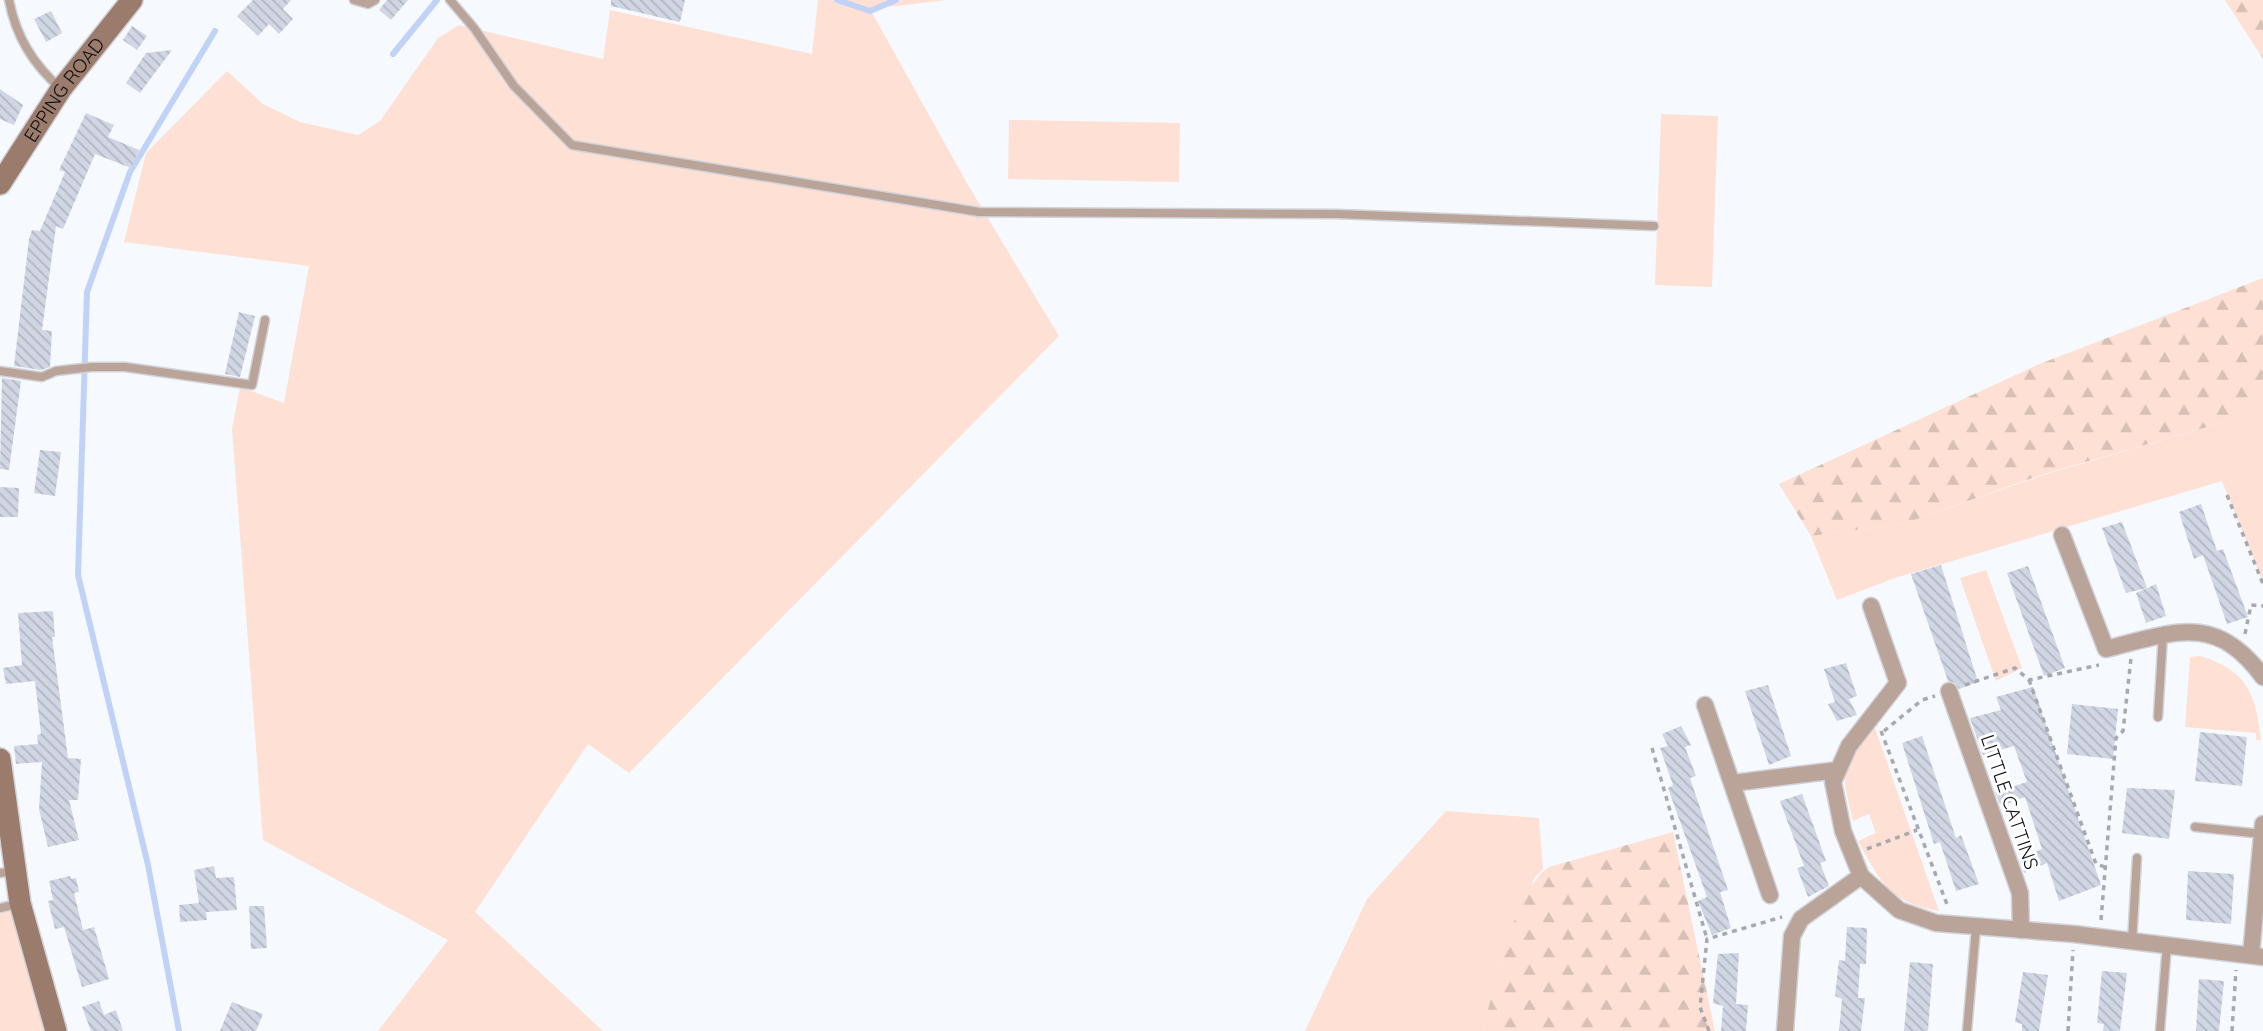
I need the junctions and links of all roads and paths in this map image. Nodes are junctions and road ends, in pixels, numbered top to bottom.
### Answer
1 (9, 0) edge
2 (132, 0) edge
3 (354, 0) edge
4 (375, 0) edge
5 (450, 0) edge
6 (61, 89) junction
7 (0, 184) edge
8 (1654, 226) dead end
9 (265, 320) dead end
10 (0, 371) edge
11 (2227, 495) dead end
12 (2062, 535) dead end
13 (2263, 584) edge
14 (2263, 604) edge
15 (1871, 606) dead end
16 (2163, 634) junction
17 (2133, 642) junction
18 (2236, 648) junction
19 (2106, 649) junction
20 (2261, 670) edge
21 (2029, 680) junction
22 (1949, 691) junction
23 (1705, 705) dead end
24 (1874, 713) junction
25 (2158, 718) dead end
26 (1882, 733) junction
27 (1652, 748) dead end
28 (0, 759) edge
29 (1838, 769) junction
30 (1733, 783) junction
31 (2195, 827) dead end
32 (2262, 829) edge
33 (1917, 830) junction
34 (2262, 851) edge
35 (1851, 855) junction
36 (2137, 858) dead end
37 (2105, 867) junction
38 (7, 872) edge
39 (1861, 876) junction
40 (1770, 895) dead end
41 (10, 906) edge
42 (1801, 919) junction
43 (1955, 925) junction
44 (1976, 928) junction
45 (2021, 930) junction
46 (2074, 934) junction
47 (2100, 937) junction
48 (1707, 939) junction
49 (2132, 942) junction
50 (2168, 945) junction
51 (2250, 955) edge
52 (56, 1031) edge
53 (1709, 1031) edge
54 (1785, 1031) edge
55 (1967, 1031) edge
56 (2068, 1031) edge
57 (2160, 1031) edge
58 (2232, 1031) edge

1 - 6 lane
2 - 6 main road, EPPING ROAD
3 - 4 lane
5 - 8 lane
6 - 7 main road, EPPING ROAD
9 - 10 lane
11 - 13 path
12 - 19 street
14 - 18 path
15 - 24 street
16 - 17 street
16 - 18 street
16 - 25 lane
17 - 19 street
17 - 37 path
18 - 20 street
19 - 21 path
21 - 22 path
21 - 37 path
22 - 26 path
22 - 45 street, LITTLE CATTINS
23 - 30 street
24 - 26 path
24 - 29 street
26 - 33 path
27 - 48 path
28 - 38 main road
29 - 30 street
29 - 35 street
30 - 40 street
31 - 32 lane
32 - 34 street
33 - 35 path
33 - 43 path
34 - 51 street
35 - 39 street
36 - 49 lane
37 - 47 path
38 - 41 main road
39 - 42 street
39 - 43 street
41 - 52 main road
42 - 48 path
42 - 54 street
43 - 44 street
44 - 45 street
44 - 55 lane
45 - 46 street
46 - 47 street
46 - 56 path
47 - 49 street
48 - 53 path
49 - 50 street
50 - 51 street
50 - 57 lane
51 - 58 path

